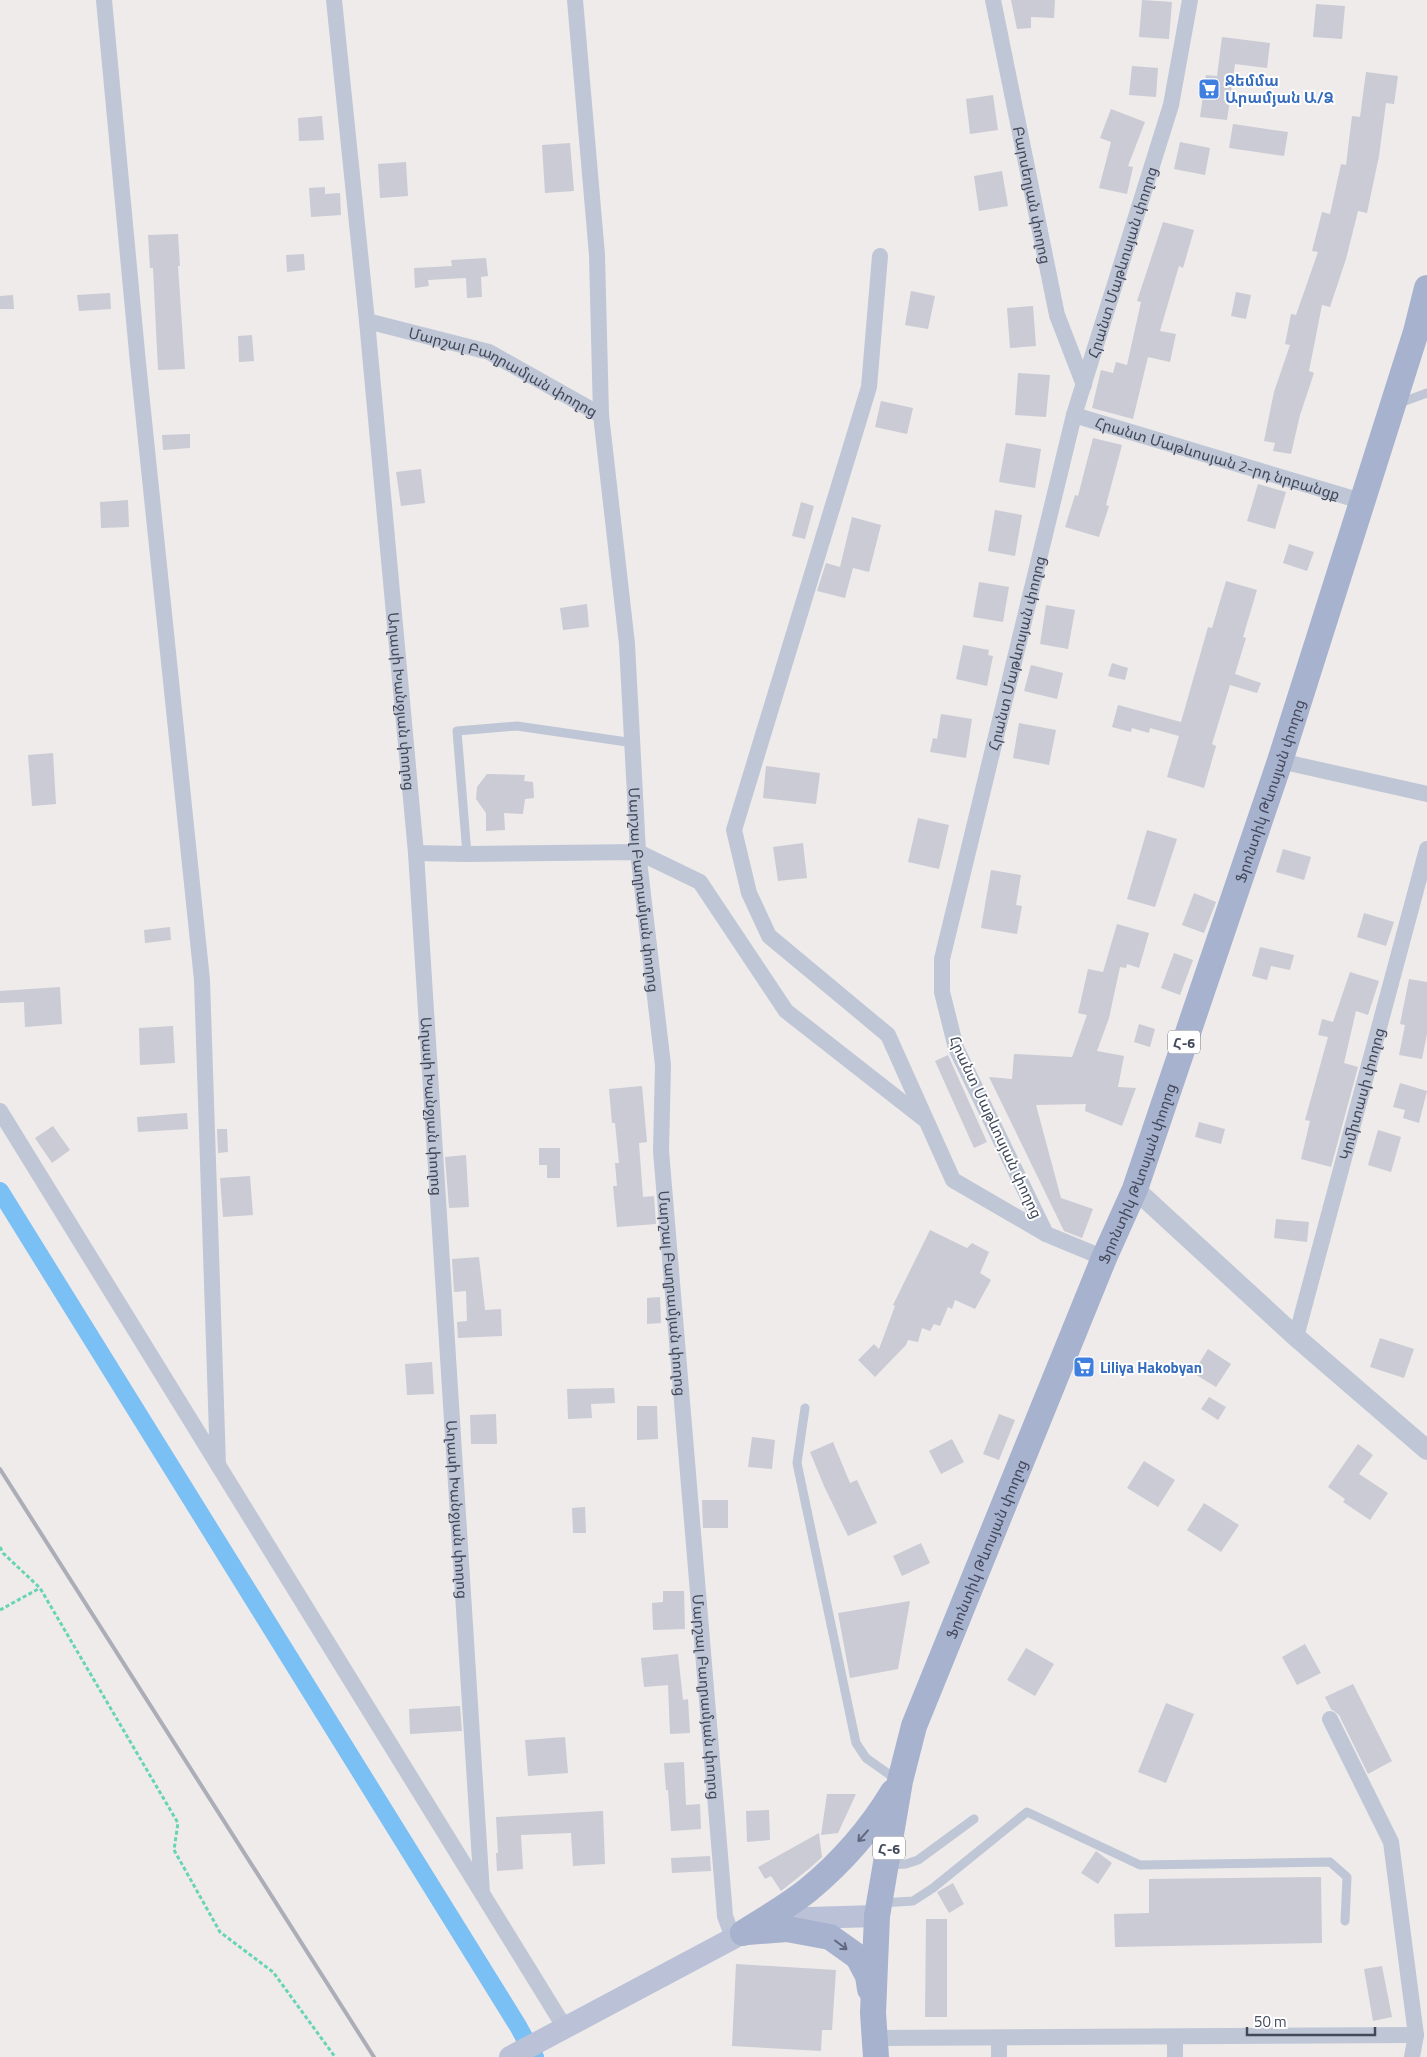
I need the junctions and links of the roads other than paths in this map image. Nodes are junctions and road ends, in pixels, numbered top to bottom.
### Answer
1 (104, 0) edge
2 (334, 0) edge
3 (574, 0) edge
4 (993, 0) edge
5 (1190, 0) edge
6 (880, 256) dead end
7 (1427, 288) edge
8 (367, 321) junction
9 (1084, 385) junction
10 (1427, 393) edge
11 (1392, 405) junction
12 (601, 416) junction
13 (1074, 416) junction
14 (1361, 501) junction
15 (634, 743) junction
16 (1280, 761) junction
17 (1427, 794) edge
18 (1427, 849) edge
19 (638, 852) junction
20 (416, 853) junction
21 (467, 854) junction
22 (0, 1111) edge
23 (927, 1122) junction
24 (1135, 1189) junction
25 (1046, 1234) junction
26 (1104, 1258) junction
27 (1296, 1337) junction
28 (805, 1408) dead end
29 (1427, 1450) edge
30 (218, 1465) junction
31 (1330, 1719) dead end
32 (900, 1781) junction
33 (974, 1819) dead end
34 (886, 1866) junction
35 (482, 1893) junction
36 (878, 1909) junction
37 (1345, 1921) dead end
38 (738, 1935) junction
39 (559, 2031) junction
40 (1416, 2035) junction
41 (875, 2036) edge
42 (1175, 2037) junction
43 (999, 2038) junction
44 (510, 2057) edge
45 (999, 2057) edge
46 (1176, 2057) edge
47 (1412, 2057) edge

1 - 30 street
2 - 8 street
3 - 12 street
4 - 9 street, Բարսեղյան փողոց
5 - 9 street, Հրանտ Մաթևոսյան փողոց
6 - 23 street
7 - 11 main road, Ֆրոնտիկ Թևոսյան փողոց / Հ-6
8 - 12 street, Մարշալ Բաղրամյան փողոց
8 - 20 street, Աղասի Խանջյան փողոց
9 - 13 street, Հրանտ Մաթևոսյան փողոց
10 - 11 lane
11 - 14 main road, Ֆրոնտիկ Թևոսյան փողոց / Հ-6
12 - 15 street, Մարշալ Բաղրամյան փողոց
13 - 14 street, Հրանտ Մաթևոսյան 2-րդ նրբանցք
13 - 25 street, Հրանտ Մաթևոսյան փողոց
14 - 16 main road, Ֆրոնտիկ Թևոսյան փողոց / Հ-6
15 - 19 street, Մարշալ Բաղրամյան փողոց
15 - 21 lane
16 - 17 street
16 - 24 main road, Ֆրոնտիկ Թևոսյան փողոց / Հ-6
18 - 27 street, Կոմիտասի փողոց
19 - 21 street
19 - 23 street
19 - 38 street, Մարշալ Բաղրամյան փողոց
20 - 21 street
20 - 35 street, Աղասի Խանջյան փողոց
22 - 30 street
23 - 25 street
24 - 26 main road, Ֆրոնտիկ Թևոսյան փողոց / Հ-6
24 - 27 street
25 - 26 street, Հրանտ Մաթևոսյան փողոց
26 - 32 main road, Ֆրոնտիկ Թևոսյան փողոց / Հ-6
27 - 29 street
28 - 32 lane
30 - 35 street
31 - 40 street
32 - 34 main road, Ֆրոնտիկ Թևոսյան փողոց / Հ-6
32 -> 38 main road
33 - 34 lane
34 - 36 main road, Ֆրոնտիկ Թևոսյան փողոց / Հ-6
35 - 39 street
36 - 37 lane
36 - 38 main road
36 - 41 main road, Ֆրոնտիկ Թևոսյան փողոց / Հ-6
38 - 39 main road
38 -> 41 main road
39 - 44 main road
40 - 42 street
40 - 47 street
41 - 43 street
42 - 43 street
42 - 46 street
43 - 45 street

